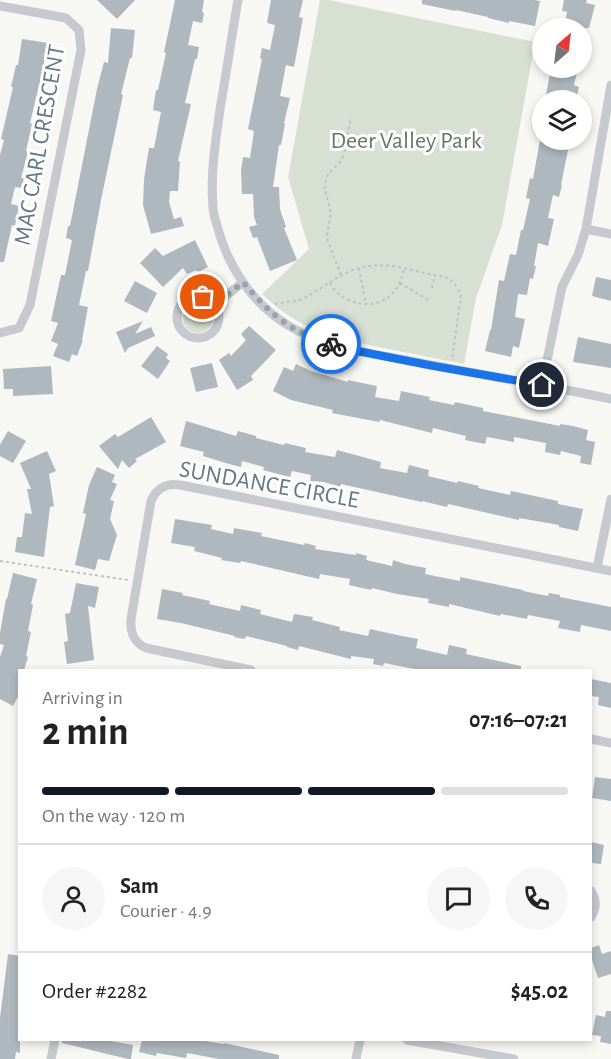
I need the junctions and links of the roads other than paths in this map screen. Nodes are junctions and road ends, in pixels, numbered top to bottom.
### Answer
1 (238, 0) edge
2 (0, 6) edge
3 (611, 85) edge
4 (586, 229) junction
5 (611, 234) edge
6 (243, 282) junction
7 (215, 305) junction
8 (0, 333) edge
9 (542, 385) junction
10 (611, 399) edge
11 (611, 499) edge
12 (597, 568) junction
13 (611, 571) edge
14 (246, 669) edge
15 (592, 739) edge
16 (611, 743) edge
17 (592, 894) edge
18 (592, 915) edge
19 (55, 1041) edge
20 (360, 1041) edge
21 (413, 1041) edge
22 (51, 1059) edge
23 (356, 1059) edge
24 (514, 1059) edge

1 - 6 street
2 - 8 street, MAC CARL CRESCENT
3 - 4 street
4 - 5 street
4 - 9 street
6 - 7 street
6 - 9 street
7 - 7 street
9 - 10 street
11 - 12 street
12 - 13 street, SUNDANCE CIRCLE
12 - 14 street, SUNDANCE CIRCLE
15 - 16 street
17 - 18 street
19 - 22 street
20 - 23 street
21 - 24 street

